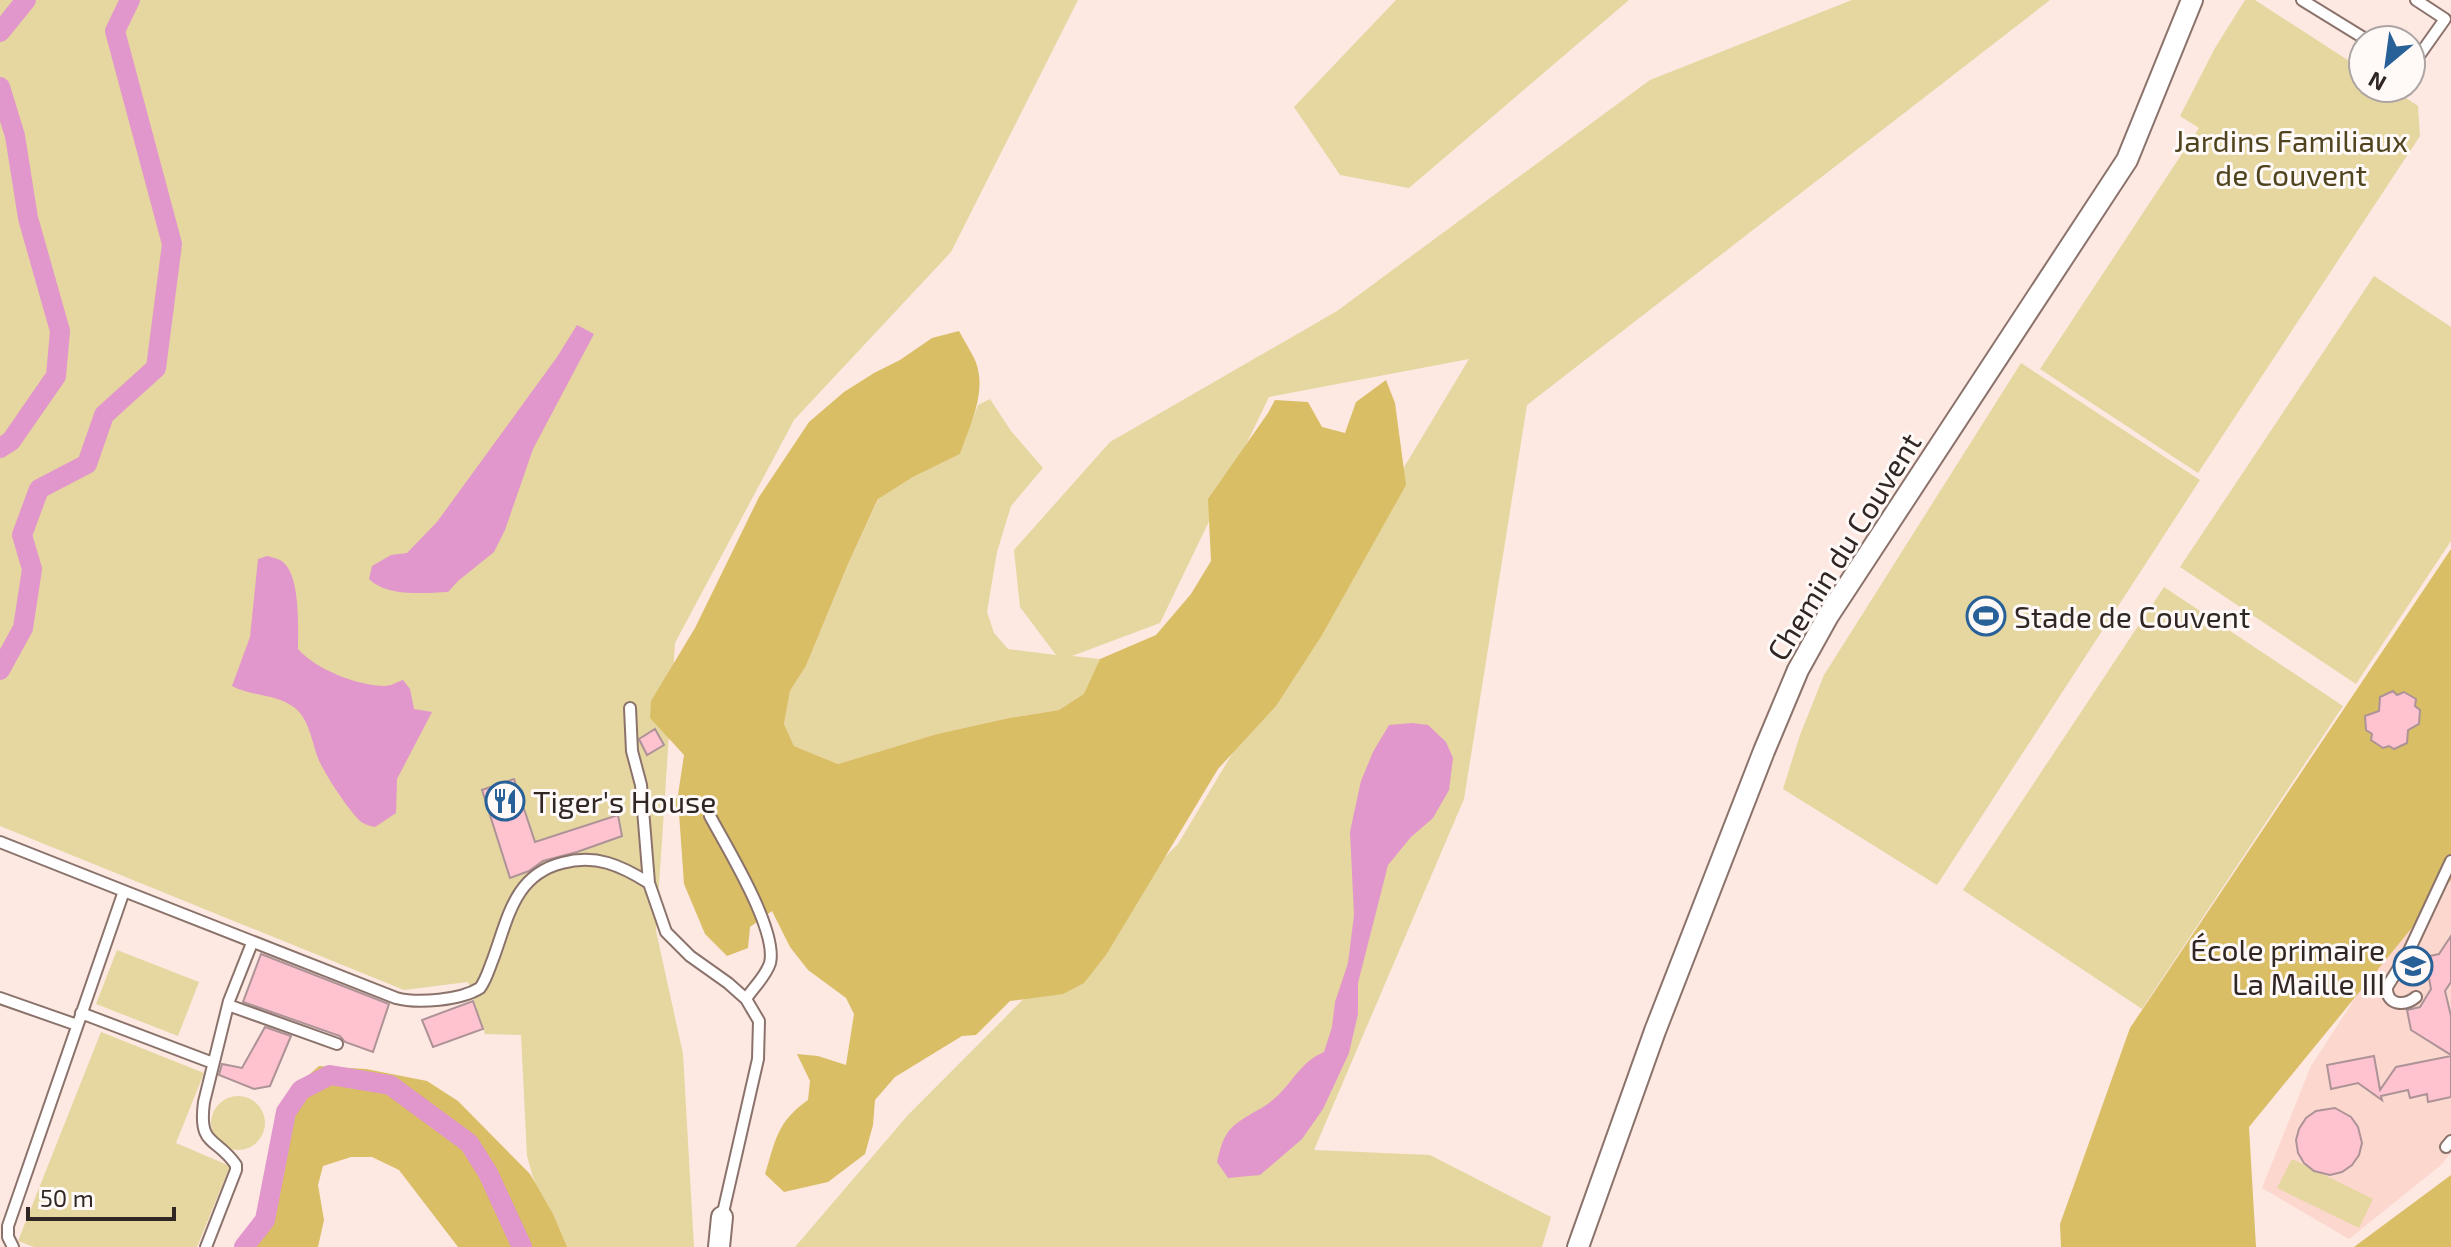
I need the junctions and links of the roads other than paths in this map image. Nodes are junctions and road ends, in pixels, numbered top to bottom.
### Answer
1 (2192, 0) edge
2 (2302, 0) edge
3 (2416, 0) edge
4 (2347, 28) edge
5 (2427, 44) edge
6 (630, 708) dead end
7 (710, 816) dead end
8 (0, 842) edge
9 (2449, 867) edge
10 (649, 883) junction
11 (124, 891) junction
12 (252, 943) junction
13 (2416, 997) dead end
14 (0, 998) edge
15 (746, 999) junction
16 (228, 1005) junction
17 (81, 1013) junction
18 (77, 1025) junction
19 (337, 1044) dead end
20 (213, 1063) junction
21 (722, 1217) joint
22 (13, 1247) edge
23 (206, 1247) edge
24 (719, 1247) edge
25 (1578, 1247) edge

1 - 25 street, Chemin du Couvent
2 - 4 lane
3 - 5 lane
6 - 10 lane
7 - 15 lane
8 - 11 lane
9 - 13 lane
10 - 12 lane
10 - 15 lane
11 - 12 lane
11 - 17 lane
12 - 16 lane
14 - 18 lane
15 - 21 lane
16 - 19 lane
16 - 20 lane
17 - 18 lane
17 - 20 lane
18 - 22 lane
20 - 23 lane
21 - 24 street

